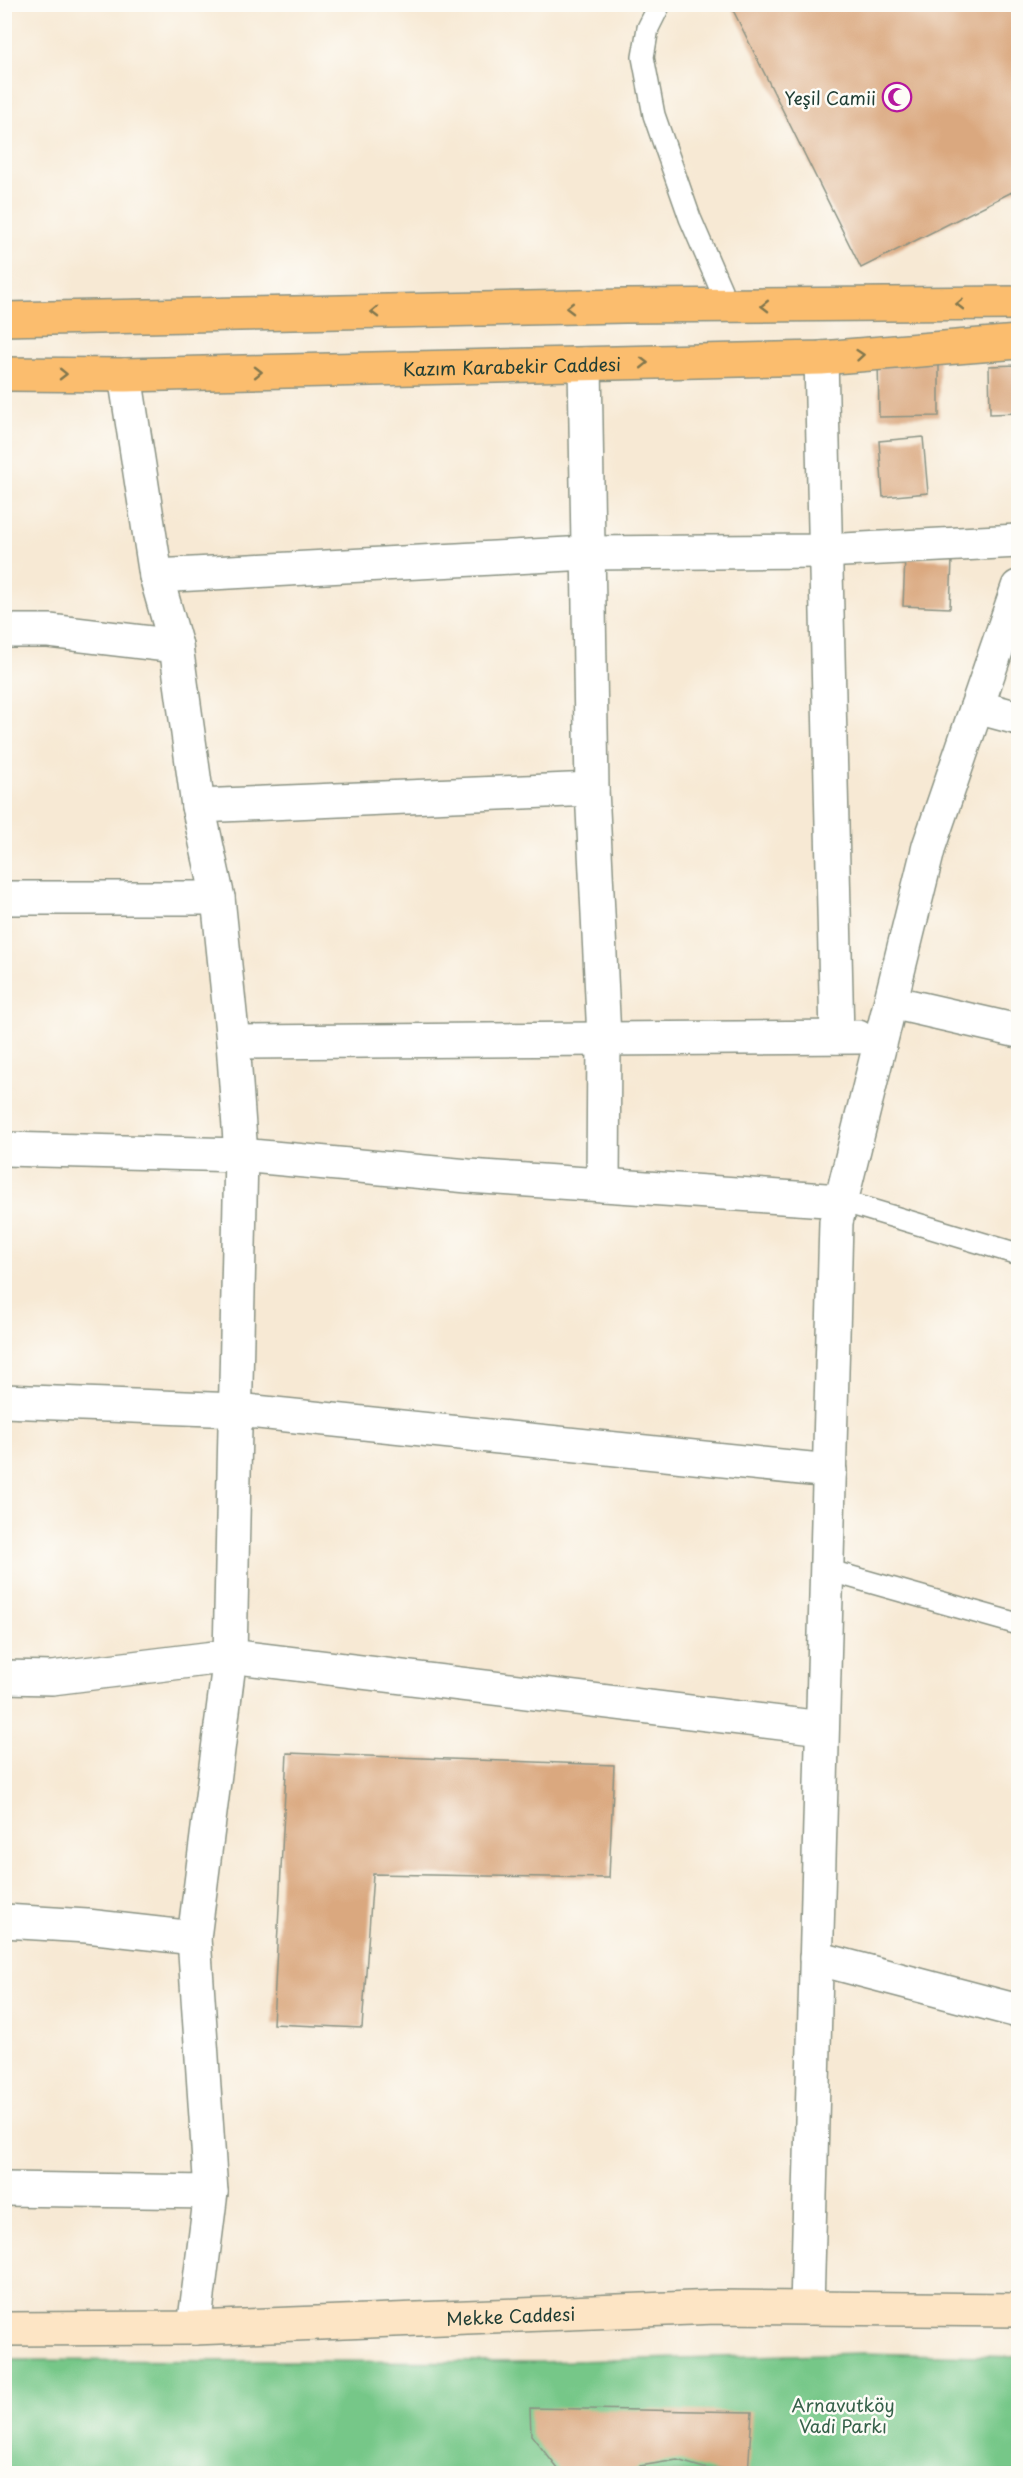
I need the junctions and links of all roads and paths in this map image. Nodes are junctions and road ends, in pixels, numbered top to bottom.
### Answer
1 (660, 4) edge
2 (1018, 303) edge
3 (728, 306) junction
4 (4, 319) edge
5 (1018, 342) edge
6 (821, 358) junction
7 (585, 364) junction
8 (4, 374) edge
9 (125, 375) junction
10 (1018, 541) edge
11 (824, 551) junction
12 (588, 553) junction
13 (156, 576) junction
14 (1018, 587) edge
15 (4, 631) edge
16 (176, 646) junction
17 (977, 707) junction
18 (1018, 718) edge
19 (592, 789) junction
20 (198, 806) junction
21 (4, 898) edge
22 (218, 898) junction
23 (891, 1002) junction
24 (1018, 1031) edge
25 (837, 1037) junction
26 (882, 1037) junction
27 (604, 1038) junction
28 (233, 1042) junction
29 (4, 1149) edge
30 (241, 1155) junction
31 (603, 1185) junction
32 (841, 1201) junction
33 (1018, 1254) edge
34 (4, 1401) edge
35 (237, 1410) junction
36 (830, 1471) junction
37 (827, 1570) junction
38 (1018, 1624) edge
39 (230, 1656) junction
40 (4, 1677) edge
41 (822, 1728) junction
42 (4, 1921) edge
43 (194, 1938) junction
44 (816, 1958) junction
45 (1018, 2011) edge
46 (4, 2189) edge
47 (211, 2192) junction
48 (807, 2308) junction
49 (1018, 2310) edge
50 (194, 2328) junction
51 (4, 2329) edge

1 - 3 lane
2 -> 3 main road
3 -> 4 main road
6 -> 5 main road, Kazım Karabekir Caddesi
7 -> 6 main road, Kazım Karabekir Caddesi
6 - 11 street
9 -> 7 main road, Kazım Karabekir Caddesi
7 - 12 street
8 -> 9 main road, Kazım Karabekir Caddesi
9 - 13 street
10 - 11 street
11 - 12 street
11 - 25 street
12 - 13 street
12 - 19 street
13 - 16 street
14 - 17 street
15 - 16 street
16 - 20 street
17 - 18 street
17 - 23 street
19 - 20 street
19 - 27 street
20 - 22 street
21 - 22 street
22 - 28 street
23 - 24 street
23 - 26 street
25 - 26 street
25 - 27 street
26 - 32 street
27 - 28 street
27 - 31 street
28 - 30 street
29 - 30 street
30 - 31 street
30 - 35 street
31 - 32 street
32 - 33 lane
32 - 36 street
34 - 35 street
35 - 36 street
35 - 39 street
36 - 37 street
37 - 38 lane
37 - 41 street
39 - 40 street
39 - 41 street
39 - 43 street
41 - 44 street
42 - 43 street
43 - 47 street
44 - 45 street
44 - 48 street
46 - 47 street
47 - 50 street
48 - 49 street, Mekke Caddesi
48 - 50 street, Mekke Caddesi
50 - 51 street, Mekke Caddesi

